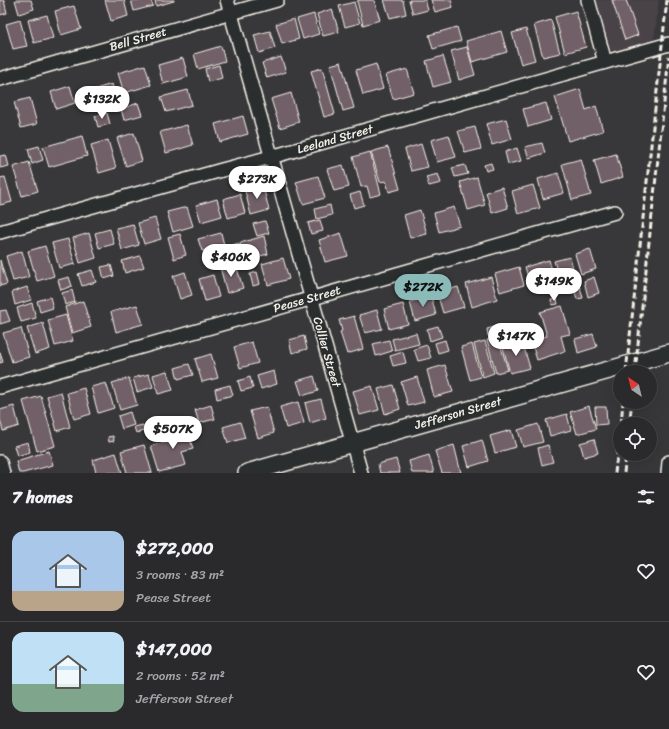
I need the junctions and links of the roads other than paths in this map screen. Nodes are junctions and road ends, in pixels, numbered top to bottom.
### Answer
1 (227, 0) edge
2 (277, 0) edge
3 (588, 0) edge
4 (231, 13) junction
5 (669, 44) edge
6 (605, 62) junction
7 (0, 79) edge
8 (272, 157) junction
9 (615, 212) dead end
10 (0, 232) edge
11 (311, 298) junction
12 (669, 353) edge
13 (0, 387) edge
14 (352, 443) junction
15 (0, 462) edge
16 (669, 462) edge
17 (3, 473) edge
18 (247, 473) edge
19 (361, 473) edge
20 (668, 473) edge

1 - 4 street, Collier Street
2 - 4 street, Bell Street
3 - 6 street
4 - 7 street, Bell Street
4 - 8 street, Collier Street
5 - 6 street, Leeland Street
6 - 8 street, Leeland Street
8 - 10 street, Leeland Street
8 - 11 street, Collier Street
9 - 11 street, Pease Street
11 - 13 street, Pease Street
11 - 14 street, Collier Street
12 - 14 street, Jefferson Street
14 - 18 street, Jefferson Street
14 - 19 street, Collier Street
15 - 17 street
16 - 20 street

